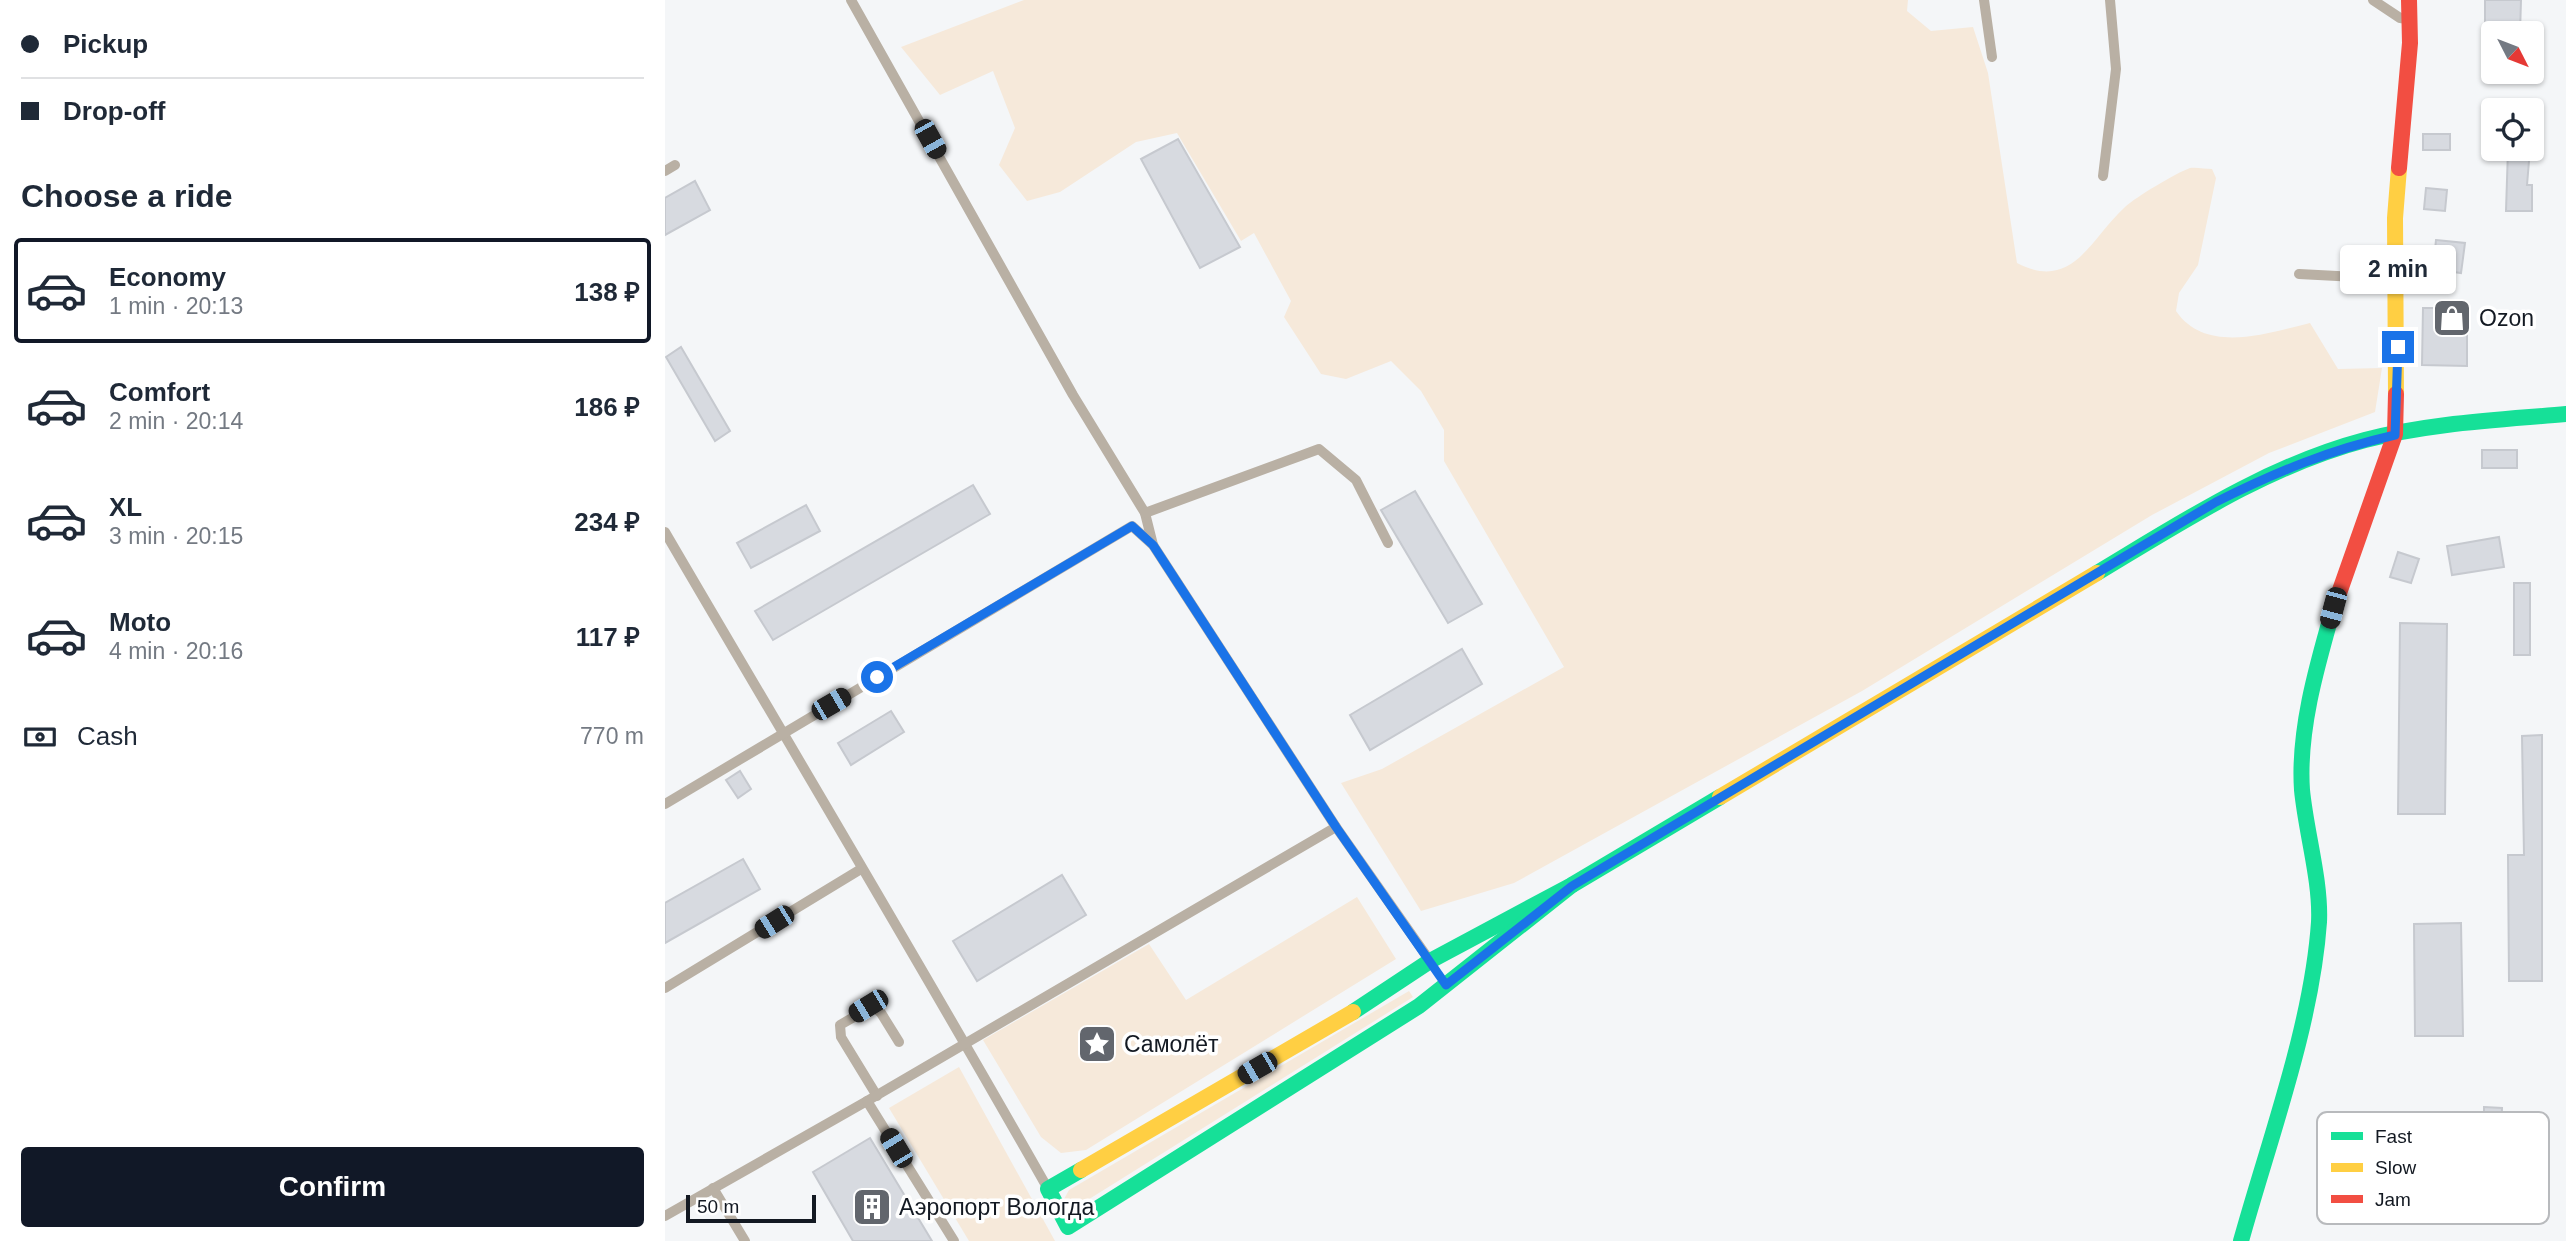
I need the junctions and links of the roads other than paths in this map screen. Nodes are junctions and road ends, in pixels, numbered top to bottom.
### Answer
1 (851, 0) edge
2 (1984, 0) edge
3 (2110, 0) edge
4 (2373, 0) edge
5 (2409, 0) edge
6 (2409, 19) junction
7 (1991, 57) dead end
8 (2103, 176) dead end
9 (2298, 274) dead end
10 (2394, 279) junction
11 (2566, 414) edge
12 (2395, 435) junction
13 (1145, 513) junction
14 (665, 532) edge
15 (1388, 543) dead end
16 (1153, 545) junction
17 (785, 731) junction
18 (665, 804) edge
19 (1336, 827) junction
20 (861, 869) junction
21 (1572, 886) junction
22 (1438, 973) junction
23 (665, 988) edge
24 (899, 1042) dead end
25 (965, 1043) junction
26 (872, 1098) junction
27 (713, 1188) junction
28 (1048, 1189) junction
29 (665, 1216) edge
30 (1072, 1234) edge
31 (745, 1241) edge
32 (954, 1241) edge
33 (2241, 1241) edge

1 - 13 lane
2 - 7 lane
3 - 8 lane
4 - 6 lane
5 - 6 street
6 - 10 street
9 - 10 lane
10 - 12 street
11 - 12 street
12 - 21 street
12 - 33 street
13 - 15 lane
13 - 16 lane
14 - 17 lane
16 - 17 lane
16 - 19 lane
17 - 18 lane
17 - 20 lane
19 - 22 lane
19 - 25 lane
20 - 23 lane
20 - 25 lane
21 - 22 street
21 - 22 street
22 - 28 street
22 - 30 street
24 - 26 lane
25 - 26 lane
25 - 28 lane
26 - 27 lane
26 - 32 lane
27 - 29 lane
27 - 31 lane
28 - 30 street

